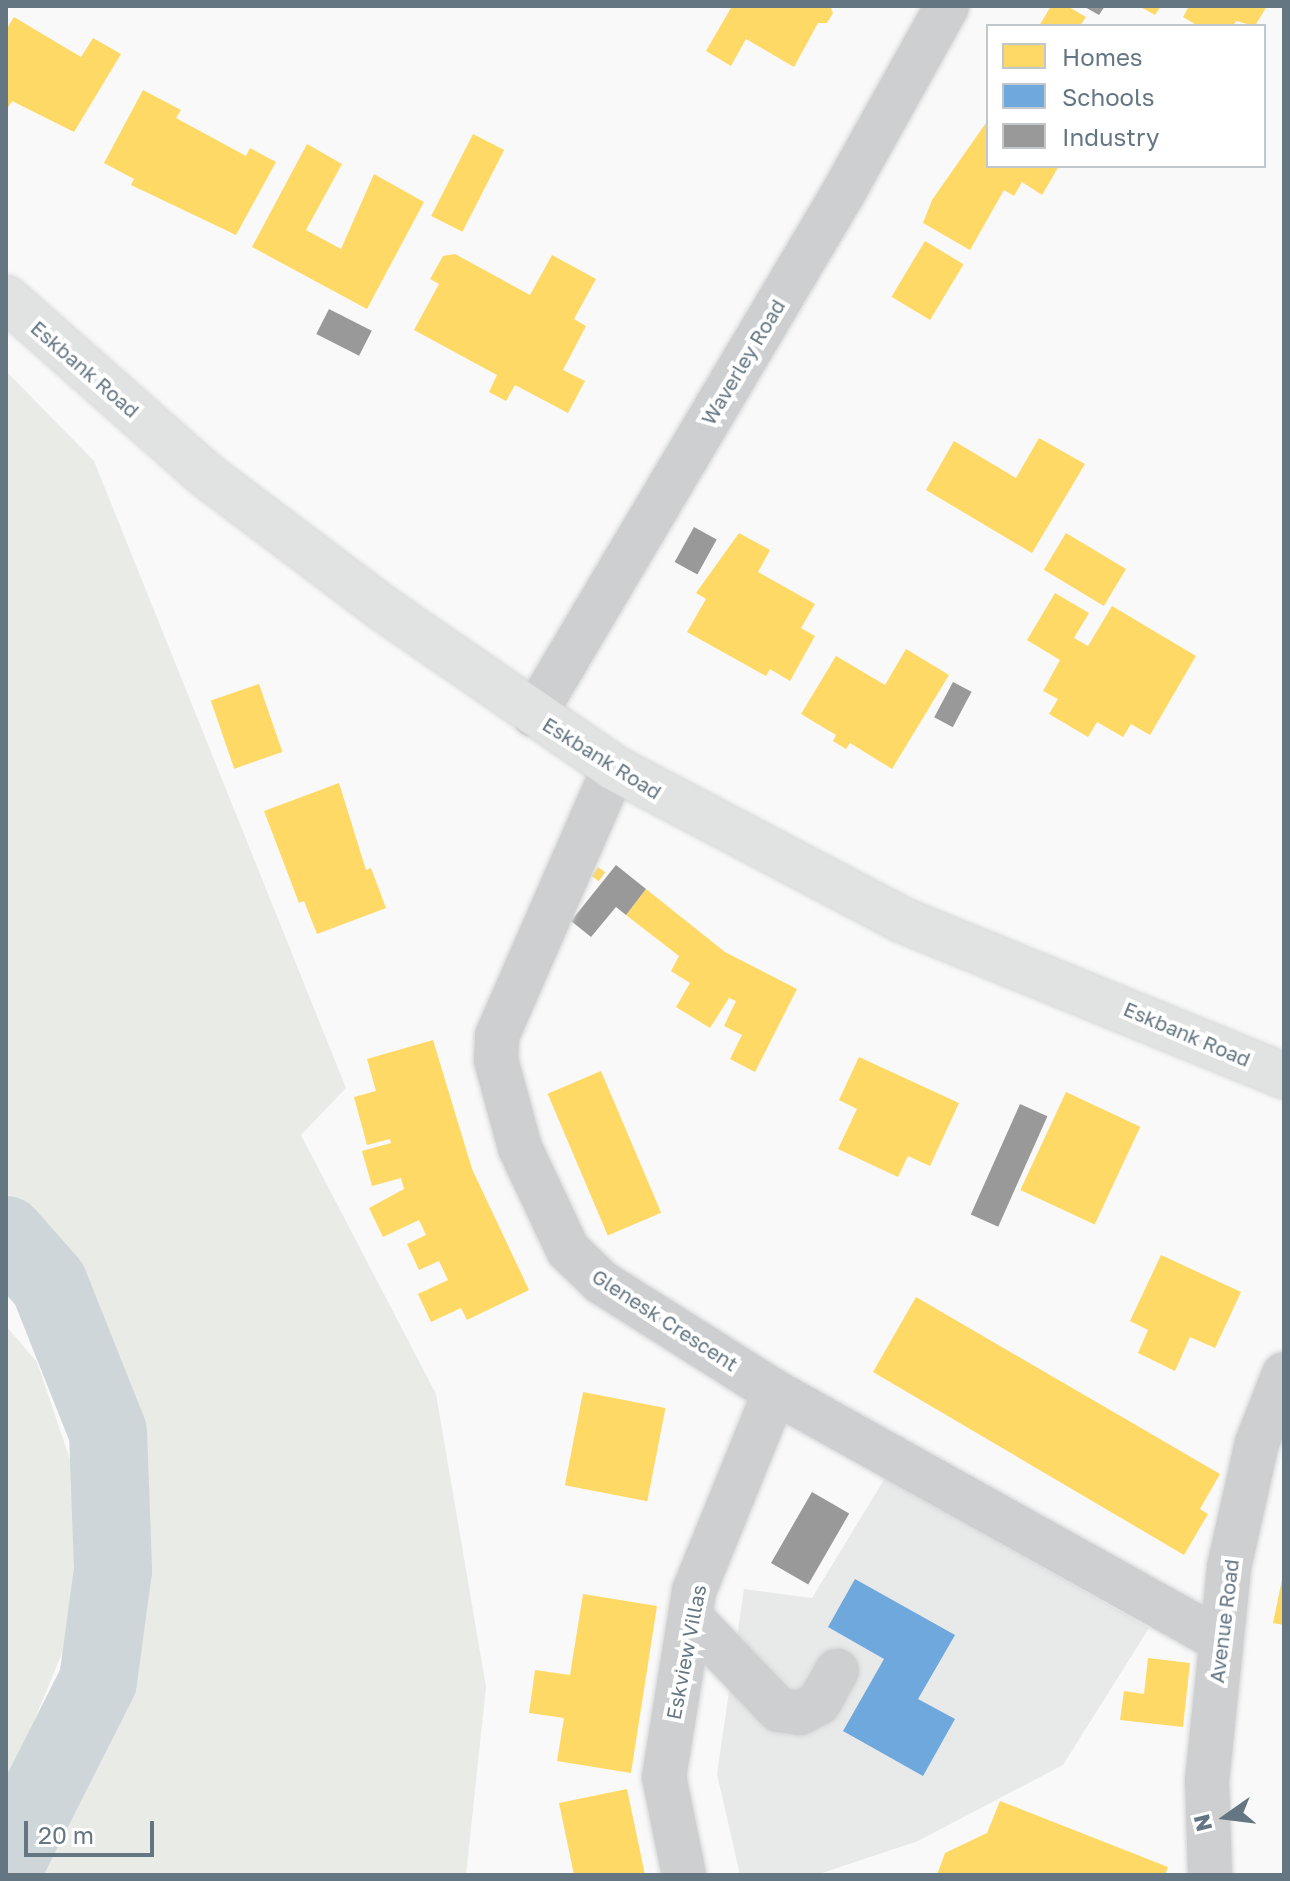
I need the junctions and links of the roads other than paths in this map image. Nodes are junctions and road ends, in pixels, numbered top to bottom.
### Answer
1 (947, 6) edge
2 (6, 298) edge
3 (534, 715) junction
4 (614, 768) junction
5 (1284, 1076) edge
6 (1284, 1374) edge
7 (775, 1392) junction
8 (690, 1617) junction
9 (1220, 1640) junction
10 (837, 1671) dead end
11 (684, 1875) edge
12 (1210, 1875) edge

1 - 3 street, Waverley Road
2 - 3 main road, Eskbank Road
3 - 4 main road, Eskbank Road
4 - 5 main road, Eskbank Road
4 - 7 street, Glenesk Crescent
6 - 9 street, Avenue Road
7 - 8 street, Eskview Villas
7 - 9 street, Glenesk Crescent
8 - 10 street
8 - 11 street, Eskview Villas
9 - 12 street, Avenue Road

